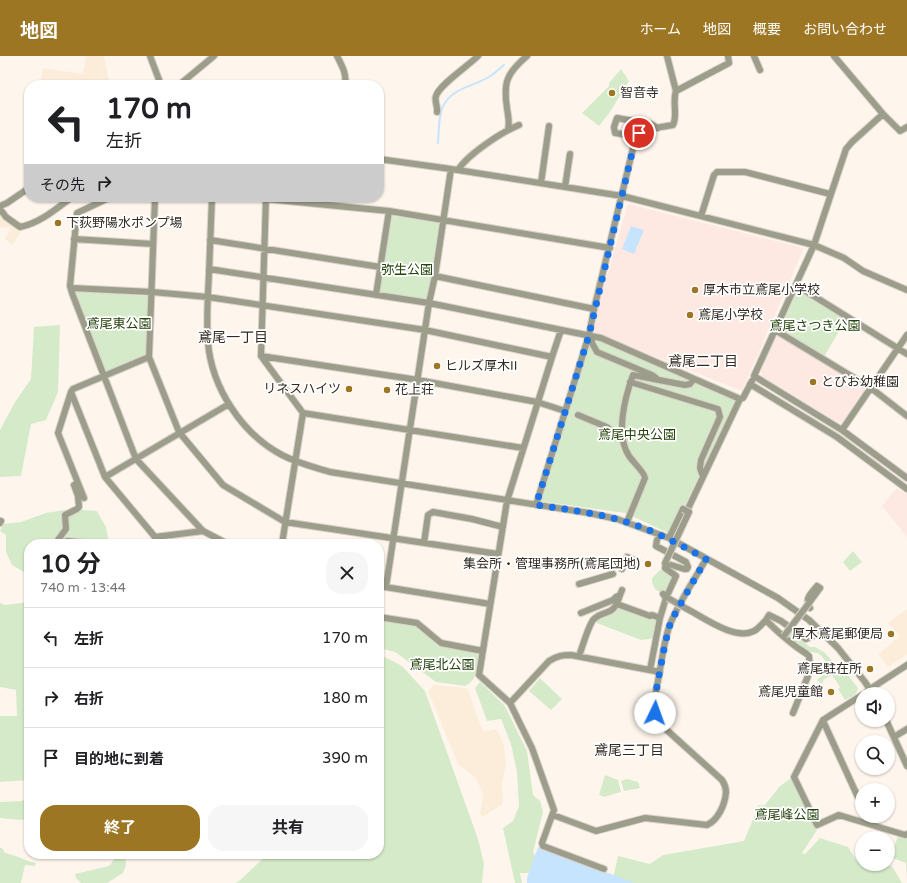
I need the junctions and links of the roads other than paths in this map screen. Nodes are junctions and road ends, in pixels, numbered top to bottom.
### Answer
1 (150, 56) edge
2 (214, 56) edge
3 (337, 56) edge
4 (478, 56) edge
5 (527, 56) edge
6 (667, 56) edge
7 (728, 56) edge
8 (754, 56) edge
9 (834, 56) edge
10 (760, 70) dead end
11 (159, 80) edge
12 (185, 80) edge
13 (346, 80) edge
14 (676, 91) junction
15 (437, 112) dead end
16 (883, 114) junction
17 (519, 125) dead end
18 (549, 126) dead end
19 (907, 127) edge
20 (658, 128) junction
21 (508, 130) junction
22 (636, 136) junction
23 (570, 154) dead end
24 (384, 160) edge
25 (451, 169) junction
26 (458, 170) junction
27 (541, 183) junction
28 (565, 187) junction
29 (24, 192) edge
30 (830, 194) junction
31 (622, 196) junction
32 (65, 202) edge
33 (100, 202) edge
34 (155, 202) edge
35 (212, 202) edge
36 (266, 202) edge
37 (301, 202) edge
38 (0, 206) edge
39 (0, 210) edge
40 (389, 212) junction
41 (701, 216) junction
42 (443, 220) junction
43 (74, 239) junction
44 (210, 240) junction
45 (153, 244) junction
46 (814, 245) junction
47 (610, 248) junction
48 (265, 249) junction
49 (380, 267) junction
50 (209, 269) junction
51 (435, 276) junction
52 (264, 278) junction
53 (796, 284) junction
54 (71, 288) junction
55 (907, 290) edge
56 (152, 292) junction
57 (376, 295) junction
58 (208, 297) junction
59 (429, 303) junction
60 (262, 305) junction
61 (594, 309) junction
62 (425, 330) junction
63 (561, 330) junction
64 (775, 330) junction
65 (907, 335) edge
66 (590, 336) junction
67 (898, 348) junction
68 (907, 354) edge
69 (261, 356) junction
70 (149, 357) junction
71 (552, 357) junction
72 (104, 376) junction
73 (754, 376) junction
74 (658, 379) junction
75 (694, 379) junction
76 (418, 380) junction
77 (630, 382) junction
78 (750, 384) junction
79 (871, 388) junction
80 (71, 392) junction
81 (740, 399) junction
82 (537, 402) junction
83 (229, 404) junction
84 (565, 411) junction
85 (303, 413) junction
86 (578, 415) dead end
87 (907, 416) edge
88 (410, 430) junction
89 (842, 430) junction
90 (180, 432) junction
91 (623, 442) junction
92 (523, 448) junction
93 (136, 459) junction
94 (295, 462) junction
95 (704, 475) junction
96 (105, 477) junction
97 (907, 478) edge
98 (402, 483) junction
99 (907, 489) edge
100 (507, 501) junction
101 (536, 505) junction
102 (285, 522) junction
103 (627, 522) junction
104 (503, 527) junction
105 (203, 531) junction
106 (393, 538) junction
107 (59, 539) edge
108 (218, 539) edge
109 (283, 539) edge
110 (671, 539) junction
111 (657, 540) dead end
112 (424, 543) junction
113 (498, 554) junction
114 (706, 559) junction
115 (637, 561) dead end
116 (665, 562) junction
117 (622, 569) dead end
118 (613, 574) dead end
119 (384, 578) edge
120 (579, 584) dead end
121 (384, 587) edge
122 (666, 597) junction
123 (490, 604) junction
124 (617, 604) junction
125 (810, 606) dead end
126 (581, 613) dead end
127 (384, 618) edge
128 (660, 618) junction
129 (766, 620) junction
130 (784, 636) junction
131 (813, 636) dead end
132 (483, 651) junction
133 (579, 656) junction
134 (907, 664) edge
135 (650, 670) junction
136 (660, 672) junction
137 (867, 687) edge
138 (877, 687) edge
139 (855, 699) edge
140 (510, 703) junction
141 (793, 713) dead end
142 (822, 722) junction
143 (907, 729) edge
144 (895, 736) edge
145 (895, 739) edge
146 (907, 766) edge
147 (855, 791) edge
148 (553, 814) junction
149 (871, 824) joint
150 (907, 834) edge
151 (604, 869) dead end

1 - 11 street
2 - 12 street
3 - 13 street
4 - 15 street
5 - 21 street
6 - 14 street
7 - 14 street
8 - 10 street
9 - 16 street
14 - 20 street
16 - 19 street
16 - 30 street
17 - 21 street
18 - 27 street
20 - 22 street
20 - 22 street
21 - 26 street
22 - 31 street
23 - 28 street
24 - 25 street
25 - 26 street
25 - 42 street
26 - 27 street
27 - 28 street
28 - 31 street
29 - 38 street
30 - 41 street
30 - 46 street
31 - 41 street
31 - 47 street
32 - 39 street
33 - 43 street
34 - 45 street
35 - 44 street
36 - 48 street
37 - 40 street
40 - 42 street
40 - 49 street
41 - 46 street
42 - 47 street
42 - 51 street
43 - 45 street
43 - 54 street
44 - 48 street
44 - 50 street
45 - 56 street
46 - 53 street
46 - 55 street
47 - 61 street
48 - 49 street
48 - 52 street
49 - 57 street
50 - 52 street
50 - 58 street
51 - 59 street
51 - 61 street
52 - 57 street
52 - 60 street
53 - 64 street
53 - 67 street
54 - 56 street
54 - 72 street
56 - 58 street
56 - 70 street
57 - 59 street
58 - 60 street
58 - 83 street
59 - 62 street
59 - 63 street
60 - 62 street
60 - 69 street
61 - 66 street
62 - 71 street
62 - 76 street
63 - 66 street
63 - 71 street
64 - 73 street
64 - 79 street
65 - 67 street
66 - 74 street
66 - 75 street
66 - 84 street
67 - 68 street
67 - 79 street
69 - 76 street
69 - 85 street
70 - 72 street
70 - 90 street
71 - 82 street
72 - 80 street
72 - 93 street
73 - 78 street
73 - 89 street
74 - 75 street
74 - 77 street
75 - 81 street
76 - 82 street
76 - 88 street
77 - 91 street
77 - 95 street
78 - 81 street
78 - 99 street
79 - 87 street
79 - 89 street
80 - 96 street
80 - 107 street
81 - 95 street
82 - 84 street
82 - 92 street
83 - 90 street
83 - 94 street
84 - 101 street
85 - 88 street
85 - 94 street
86 - 91 street
88 - 92 street
88 - 98 street
89 - 97 street
90 - 93 street
90 - 102 street
91 - 103 street
92 - 100 street
93 - 96 street
93 - 105 street
94 - 98 street
94 - 102 street
95 - 110 street
96 - 105 street
98 - 100 street
98 - 106 street
100 - 101 street
100 - 104 street
101 - 103 street
102 - 106 street
102 - 109 street
103 - 110 street
104 - 112 street
104 - 113 street
105 - 108 street
106 - 112 street
106 - 119 street
110 - 114 street
110 - 116 street, bridge
111 - 116 street
112 - 113 street
113 - 123 street
114 - 136 street
114 - 137 street
115 - 117 street
116 - 122 street
118 - 120 street
121 - 123 street
122 - 128 street
122 - 129 street, bridge
123 - 132 street
124 - 126 street
124 - 128 street
124 - 133 street
125 - 130 street, bridge
127 - 132 street
128 - 135 street
129 - 130 street
129 - 131 street
130 - 141 street
132 - 140 street
133 - 135 street
133 - 140 street
134 - 138 street
135 - 136 street
136 - 148 street
139 - 142 street
140 - 148 street
142 - 147 street
142 - 149 street
143 - 144 street
145 - 146 street
148 - 151 street
149 - 150 street

